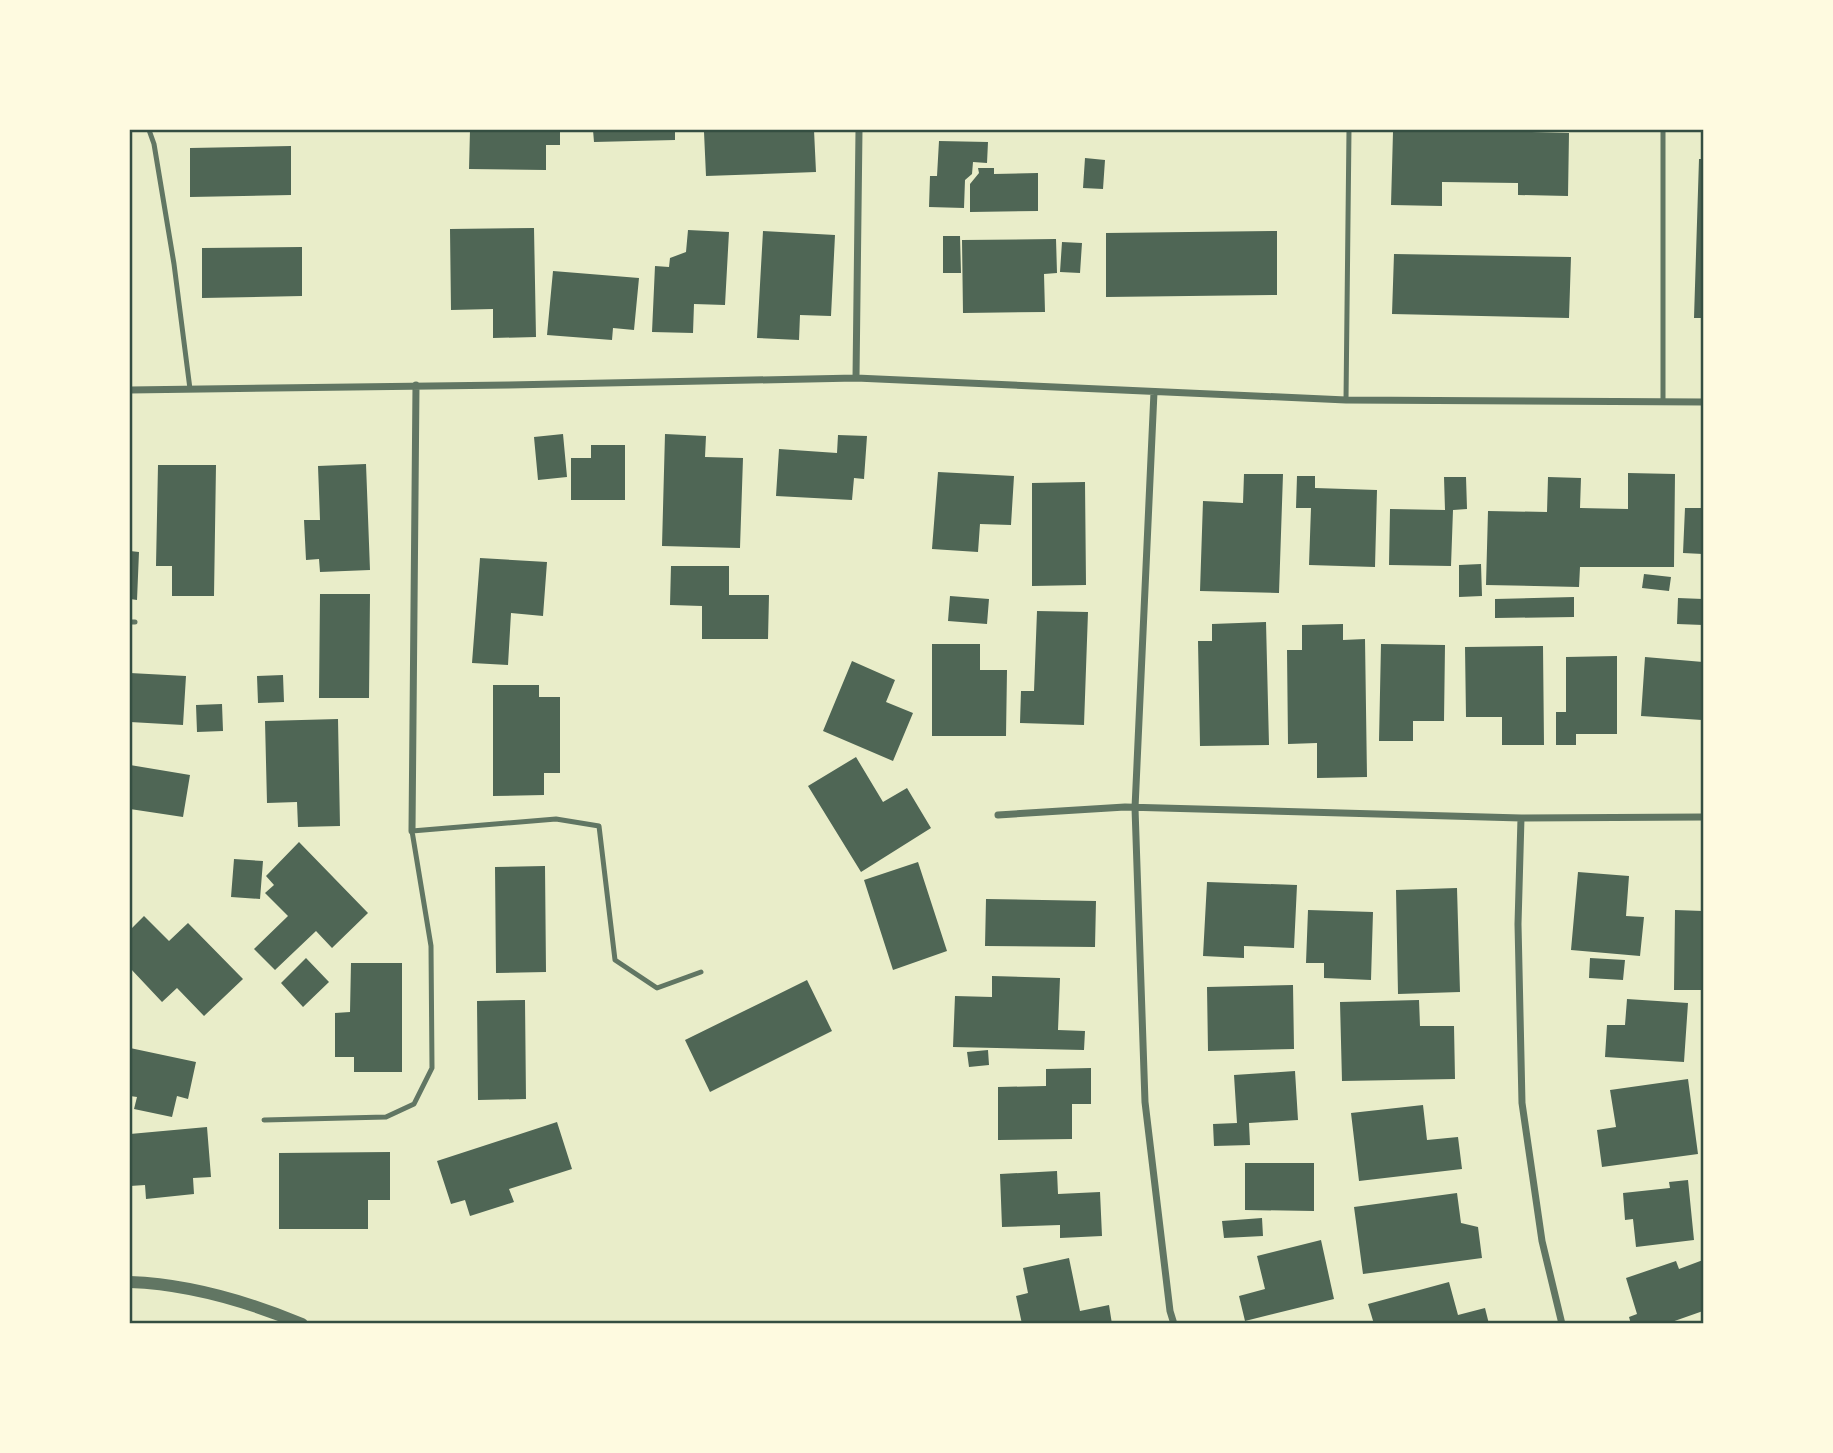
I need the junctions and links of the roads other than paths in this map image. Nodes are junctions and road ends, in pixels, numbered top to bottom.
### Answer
1 (149, 130) edge
2 (859, 130) edge
3 (1349, 130) edge
4 (1664, 130) edge
5 (856, 378) junction
6 (416, 385) junction
7 (190, 389) junction
8 (130, 390) edge
9 (1154, 392) junction
10 (1346, 400) junction
11 (1663, 401) junction
12 (1703, 402) edge
13 (1135, 808) junction
14 (999, 815) dead end
15 (1703, 817) edge
16 (1521, 818) junction
17 (412, 831) junction
18 (701, 971) dead end
19 (264, 1120) dead end
20 (130, 1282) edge
21 (302, 1324) edge
22 (1174, 1324) edge
23 (1562, 1324) edge

1 - 7 lane
2 - 5 street
3 - 10 lane
4 - 11 lane
5 - 6 street
5 - 9 street
6 - 7 street
6 - 17 street
7 - 8 street
9 - 10 street
9 - 13 street
10 - 11 street
11 - 12 street
13 - 14 street
13 - 16 street
13 - 22 street
15 - 16 street
16 - 23 street
17 - 18 lane
17 - 19 lane
20 - 21 street

